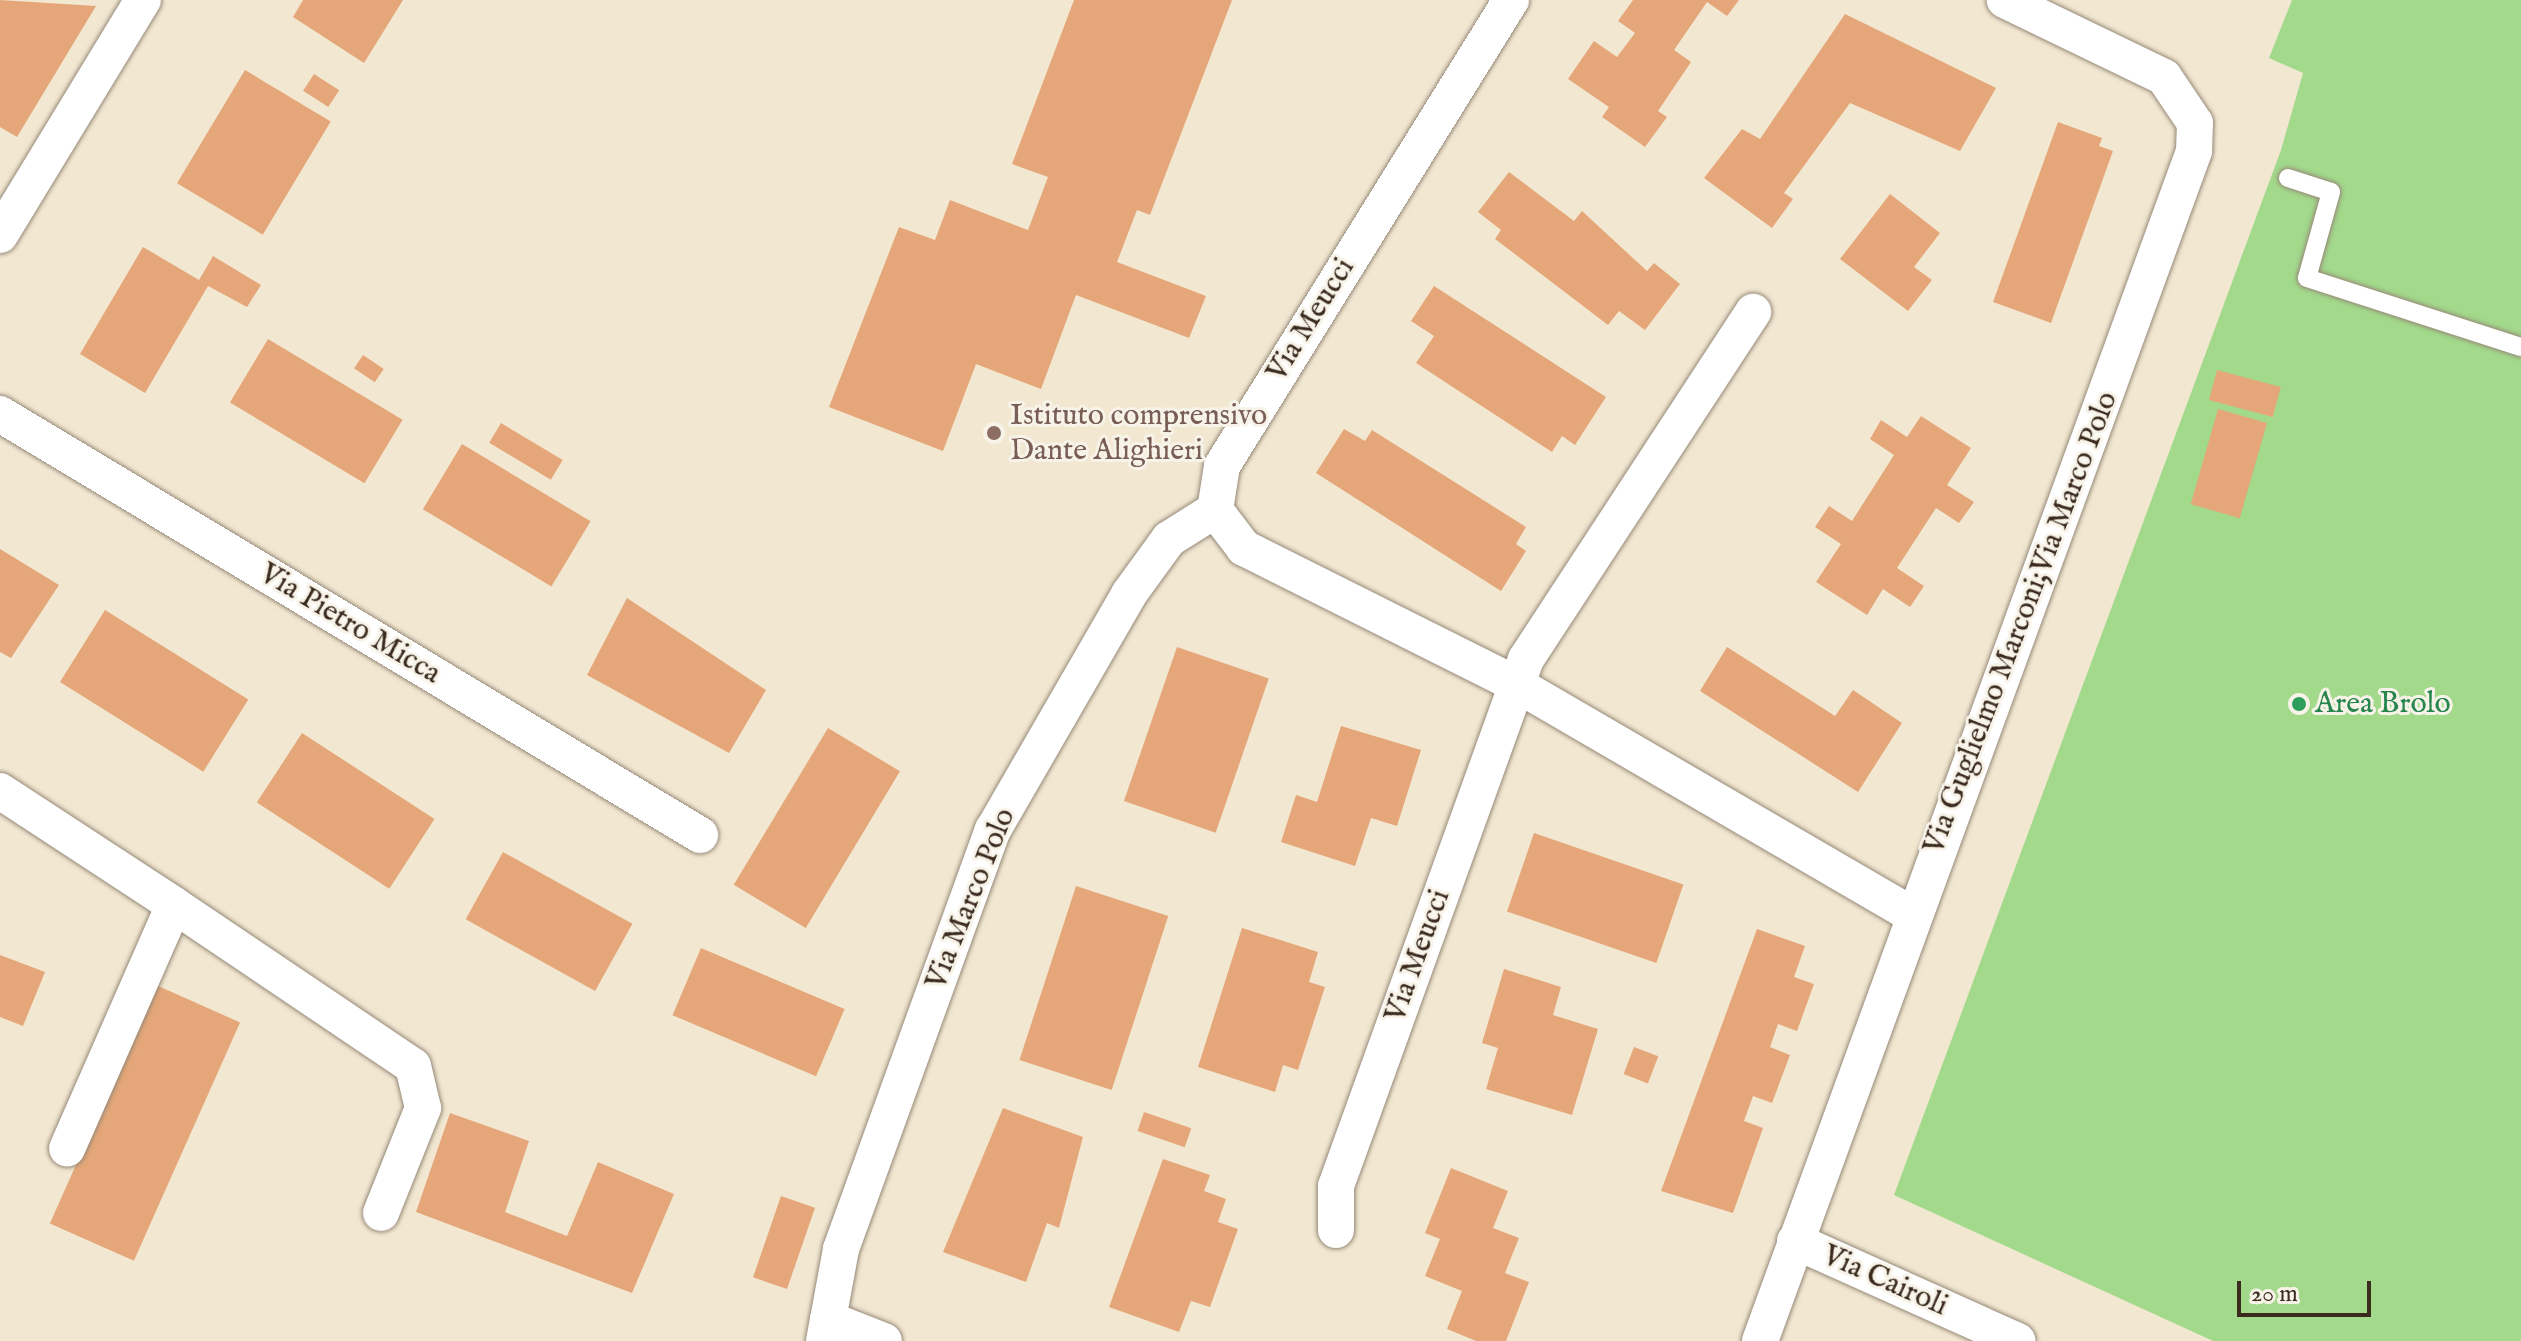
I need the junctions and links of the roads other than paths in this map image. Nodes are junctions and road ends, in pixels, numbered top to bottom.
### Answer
1 (143, 0) edge
2 (2005, 0) edge
3 (1506, 3) edge
4 (2288, 178) dead end
5 (0, 235) edge
6 (1753, 312) dead end
7 (2521, 347) edge
8 (0, 414) edge
9 (1215, 510) junction
10 (1516, 684) junction
11 (0, 791) edge
12 (700, 835) dead end
13 (174, 905) junction
14 (1911, 914) junction
15 (67, 1149) dead end
16 (381, 1213) dead end
17 (1336, 1230) dead end
18 (1795, 1241) junction
19 (826, 1330) edge
20 (884, 1341) edge
21 (1760, 1341) edge
22 (2018, 1341) edge

1 - 5 street
2 - 14 street, Via Guglielmo Marconi;Via Marco Polo
3 - 9 street, Via Meucci
4 - 7 lane
6 - 10 street, Via Meucci
8 - 12 street, Via Pietro Micca
9 - 10 street
9 - 19 street, Via Marco Polo
10 - 14 street
10 - 17 street, Via Meucci
11 - 13 street
13 - 15 street
13 - 16 street
14 - 18 street, Via Guglielmo Marconi;Via Marco Polo
18 - 21 street, Via Guglielmo Marconi;Via Marco Polo
18 - 22 street, Via Cairoli
19 - 20 street

